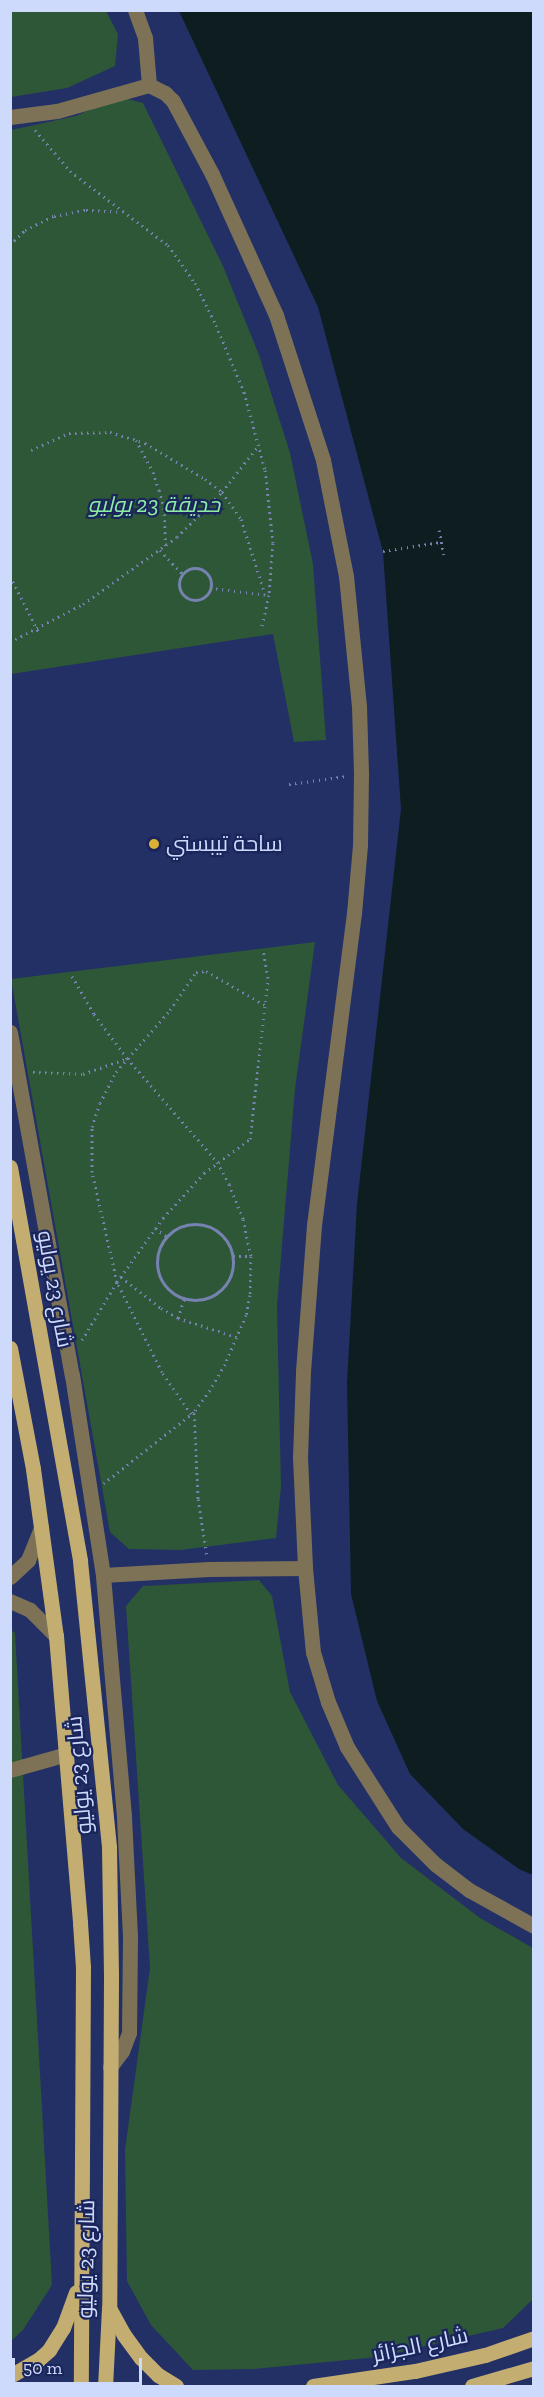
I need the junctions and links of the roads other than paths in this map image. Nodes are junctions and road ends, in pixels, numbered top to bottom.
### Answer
1 (135, 10) edge
2 (149, 85) junction
3 (18, 117) edge
4 (10, 1032) edge
5 (10, 1167) edge
6 (10, 1348) edge
7 (75, 1391) junction
8 (51, 1395) junction
9 (42, 1528) junction
10 (305, 1568) junction
11 (103, 1575) junction
12 (10, 1577) edge
13 (10, 1601) edge
14 (56, 1636) junction
15 (67, 1754) junction
16 (10, 1770) edge
17 (534, 1926) edge
18 (110, 2067) junction
19 (80, 2278) junction
20 (108, 2308) junction
21 (534, 2338) edge
22 (534, 2368) edge
23 (10, 2376) edge
24 (81, 2386) edge
25 (105, 2386) edge
26 (176, 2386) edge
27 (313, 2386) edge
28 (472, 2386) edge

1 - 2 street
2 - 3 street
2 - 10 street
4 - 7 street
5 - 8 main road, شارع 23 يوليو
6 - 9 main road, شارع 23 يوليو
7 - 8 street
7 - 11 street
8 - 18 main road, شارع 23 يوليو
9 - 12 street
9 - 14 main road, شارع 23 يوليو
10 - 11 street
10 - 17 street
11 - 18 street
13 - 14 street
14 - 15 main road, شارع 23 يوليو
15 - 16 street
15 - 19 main road, شارع 23 يوليو
18 - 20 main road, شارع 23 يوليو
19 - 23 main road
19 - 24 main road, شارع 23 يوليو
20 - 25 main road, شارع 23 يوليو
20 - 26 main road
21 - 27 main road, شارع الجزائر
22 - 28 main road

